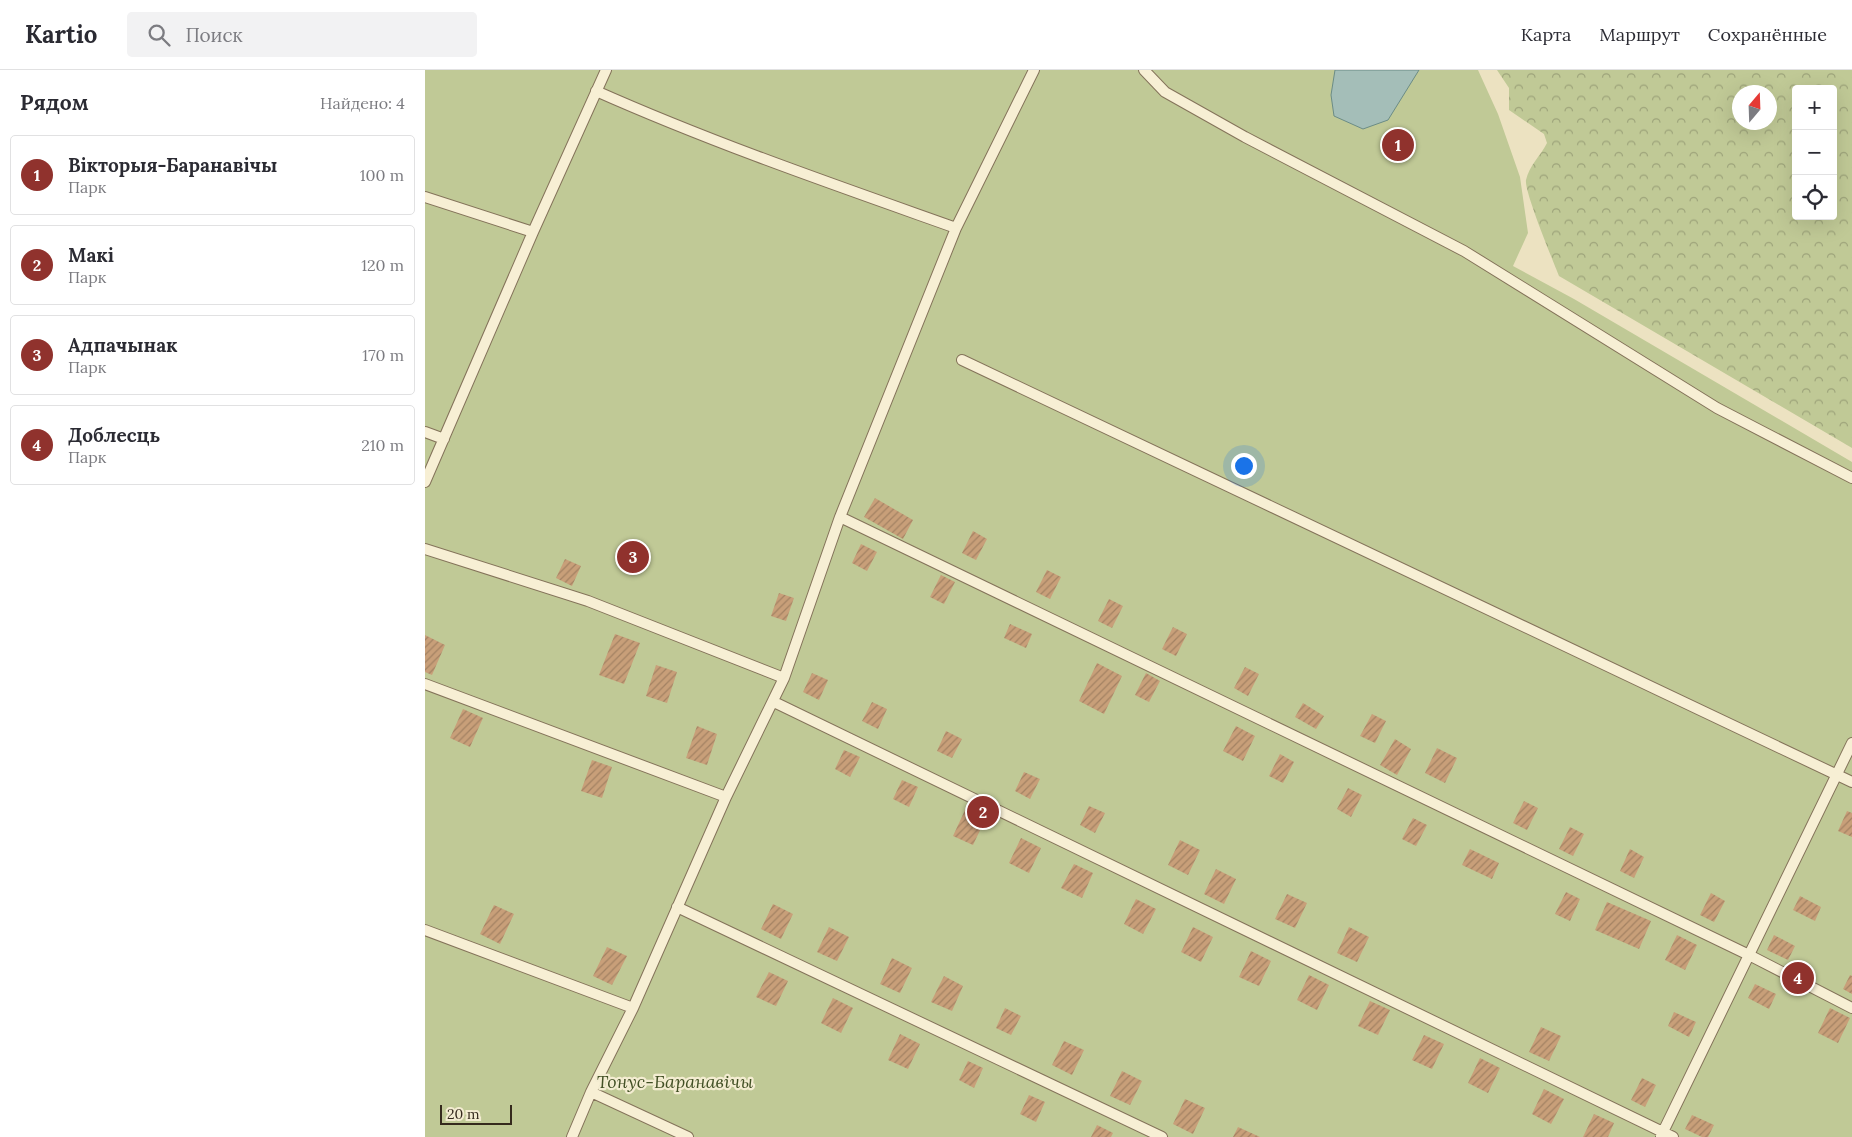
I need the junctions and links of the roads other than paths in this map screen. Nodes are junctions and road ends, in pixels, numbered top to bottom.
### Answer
1 (606, 70) edge
2 (1034, 70) edge
3 (1144, 70) edge
4 (596, 91) junction
5 (425, 197) edge
6 (956, 228) junction
7 (533, 232) junction
8 (962, 360) dead end
9 (425, 432) edge
10 (444, 439) junction
11 (1852, 478) edge
12 (425, 482) edge
13 (840, 517) junction
14 (425, 549) edge
15 (784, 678) junction
16 (425, 684) edge
17 (774, 702) junction
18 (1852, 743) edge
19 (1837, 774) junction
20 (1852, 782) edge
21 (726, 797) junction
22 (677, 908) junction
23 (425, 930) edge
24 (1749, 955) junction
25 (633, 1008) junction
26 (1852, 1008) edge
27 (591, 1092) junction
28 (1665, 1135) edge
29 (572, 1137) edge
30 (688, 1137) edge
31 (1161, 1137) edge

1 - 4 lane
2 - 6 lane
3 - 11 lane
4 - 6 lane
4 - 7 lane
5 - 7 lane
6 - 13 lane
7 - 10 lane
8 - 19 lane
9 - 10 lane
10 - 12 lane
13 - 15 lane
13 - 24 lane
14 - 15 lane
15 - 17 lane
16 - 21 lane
17 - 21 lane
17 - 28 lane
18 - 19 lane
19 - 20 lane
19 - 24 lane
21 - 22 lane
22 - 25 lane
22 - 31 lane
23 - 25 lane
24 - 26 lane
24 - 28 lane
25 - 27 lane
27 - 29 lane
27 - 30 lane

